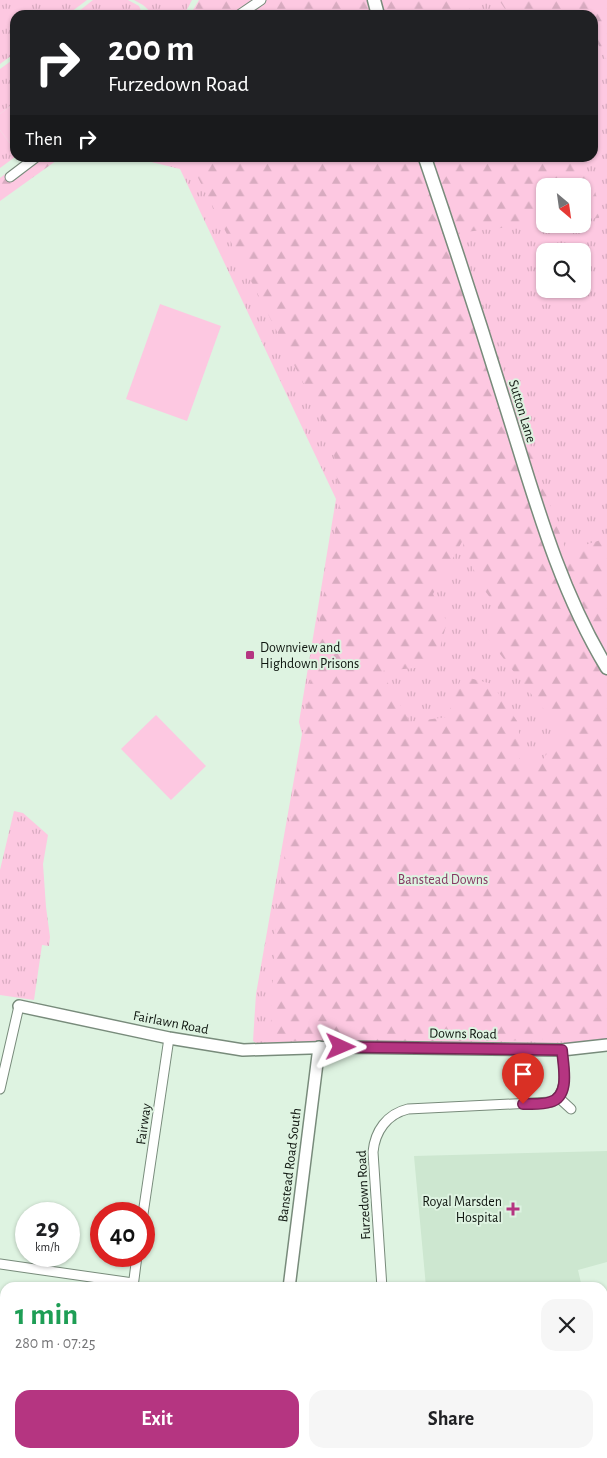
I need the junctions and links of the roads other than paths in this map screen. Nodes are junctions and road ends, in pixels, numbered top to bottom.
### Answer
1 (261, 0) edge
2 (246, 10) edge
3 (30, 162) edge
4 (426, 162) edge
5 (10, 177) dead end
6 (607, 668) edge
7 (19, 1006) joint
8 (169, 1038) junction
9 (607, 1045) edge
10 (319, 1047) junction
11 (562, 1050) junction
12 (0, 1089) edge
13 (558, 1098) junction
14 (571, 1109) dead end
15 (145, 1202) edge
16 (0, 1264) edge
17 (136, 1267) edge
18 (109, 1282) edge
19 (134, 1282) edge
20 (290, 1282) edge
21 (382, 1282) edge

1 - 2 street
3 - 5 street
4 - 6 main road, Sutton Lane
7 - 8 street, Fairlawn Road
7 - 12 street
8 - 10 street, Fairlawn Road
8 - 15 street, Fairway
9 - 11 street, Downs Road
10 - 11 street, Downs Road
10 - 20 street, Banstead Road South
11 - 13 street
13 - 14 street
13 - 21 street, Furzedown Road
16 - 18 street
17 - 19 street

